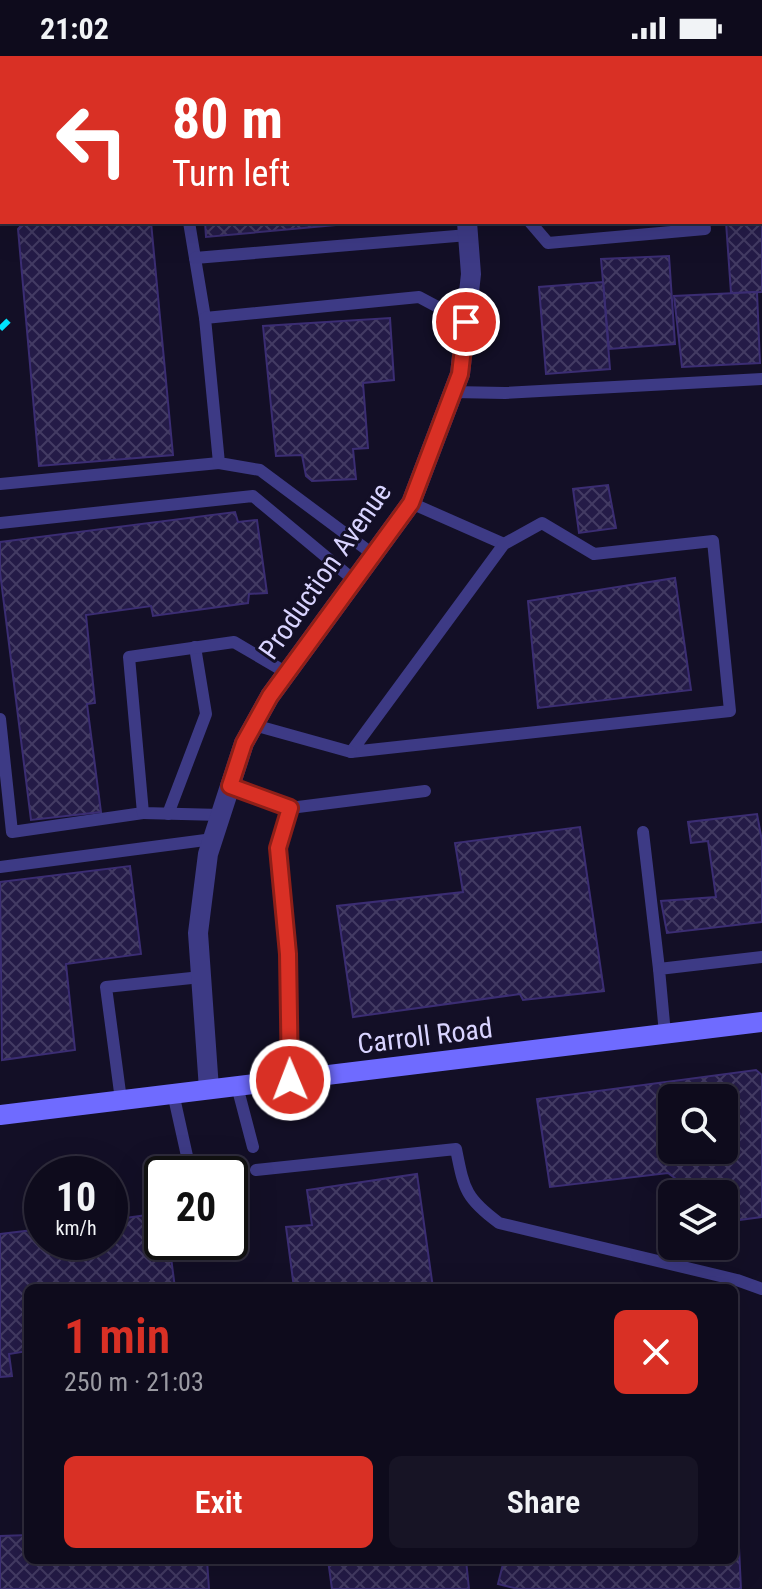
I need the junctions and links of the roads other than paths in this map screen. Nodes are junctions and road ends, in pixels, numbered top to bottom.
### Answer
1 (189, 224) edge
2 (532, 224) edge
3 (704, 224) edge
4 (467, 228) edge
5 (195, 258) junction
6 (205, 318) junction
7 (466, 322) junction
8 (762, 379) edge
9 (453, 392) junction
10 (219, 463) junction
11 (0, 484) edge
12 (411, 503) junction
13 (0, 523) edge
14 (504, 544) junction
15 (374, 555) junction
16 (355, 581) junction
17 (195, 647) junction
18 (287, 673) junction
19 (0, 719) edge
20 (254, 725) junction
21 (351, 752) junction
22 (230, 786) junction
23 (425, 791) dead end
24 (290, 808) junction
25 (143, 813) junction
26 (168, 814) junction
27 (221, 815) junction
28 (643, 832) dead end
29 (213, 839) junction
30 (0, 867) edge
31 (762, 957) edge
32 (659, 969) junction
33 (201, 977) junction
34 (762, 1022) edge
35 (665, 1034) junction
36 (290, 1080) junction
37 (237, 1086) junction
38 (209, 1089) junction
39 (173, 1093) junction
40 (121, 1100) junction
41 (0, 1115) edge
42 (253, 1147) dead end
43 (187, 1156) edge
44 (256, 1170) dead end
45 (762, 1289) edge

1 - 5 lane
2 - 3 lane
4 - 5 lane
4 - 7 street, Production Avenue
5 - 6 lane
6 - 7 lane
6 - 10 lane
7 - 9 street, Production Avenue
8 - 9 lane
9 - 12 street, Production Avenue
10 - 11 lane
10 - 15 lane
12 - 14 lane
12 - 15 street, Production Avenue
13 - 16 lane
14 - 21 lane
14 - 21 lane
15 - 16 street, Production Avenue
16 - 18 street, Production Avenue
17 - 18 lane
17 - 25 lane
17 - 26 lane
18 - 20 street, Production Avenue
19 - 25 lane
20 - 21 lane
20 - 22 street, Production Avenue
22 - 24 lane
22 - 27 street, Production Avenue
23 - 24 lane
24 - 36 lane
25 - 26 lane
26 - 27 lane
27 - 29 street, Production Avenue
28 - 32 lane
29 - 30 lane
29 - 33 street, Production Avenue
31 - 32 lane
32 - 35 lane
33 - 38 street, Production Avenue
33 - 40 lane
34 - 35 main road, Carroll Road
35 - 36 main road, Carroll Road
36 - 37 main road, Carroll Road
37 - 38 main road, Carroll Road
37 - 42 lane
38 - 39 main road, Carroll Road
39 - 40 main road, Carroll Road
39 - 43 lane
40 - 41 main road, Carroll Road
44 - 45 lane

